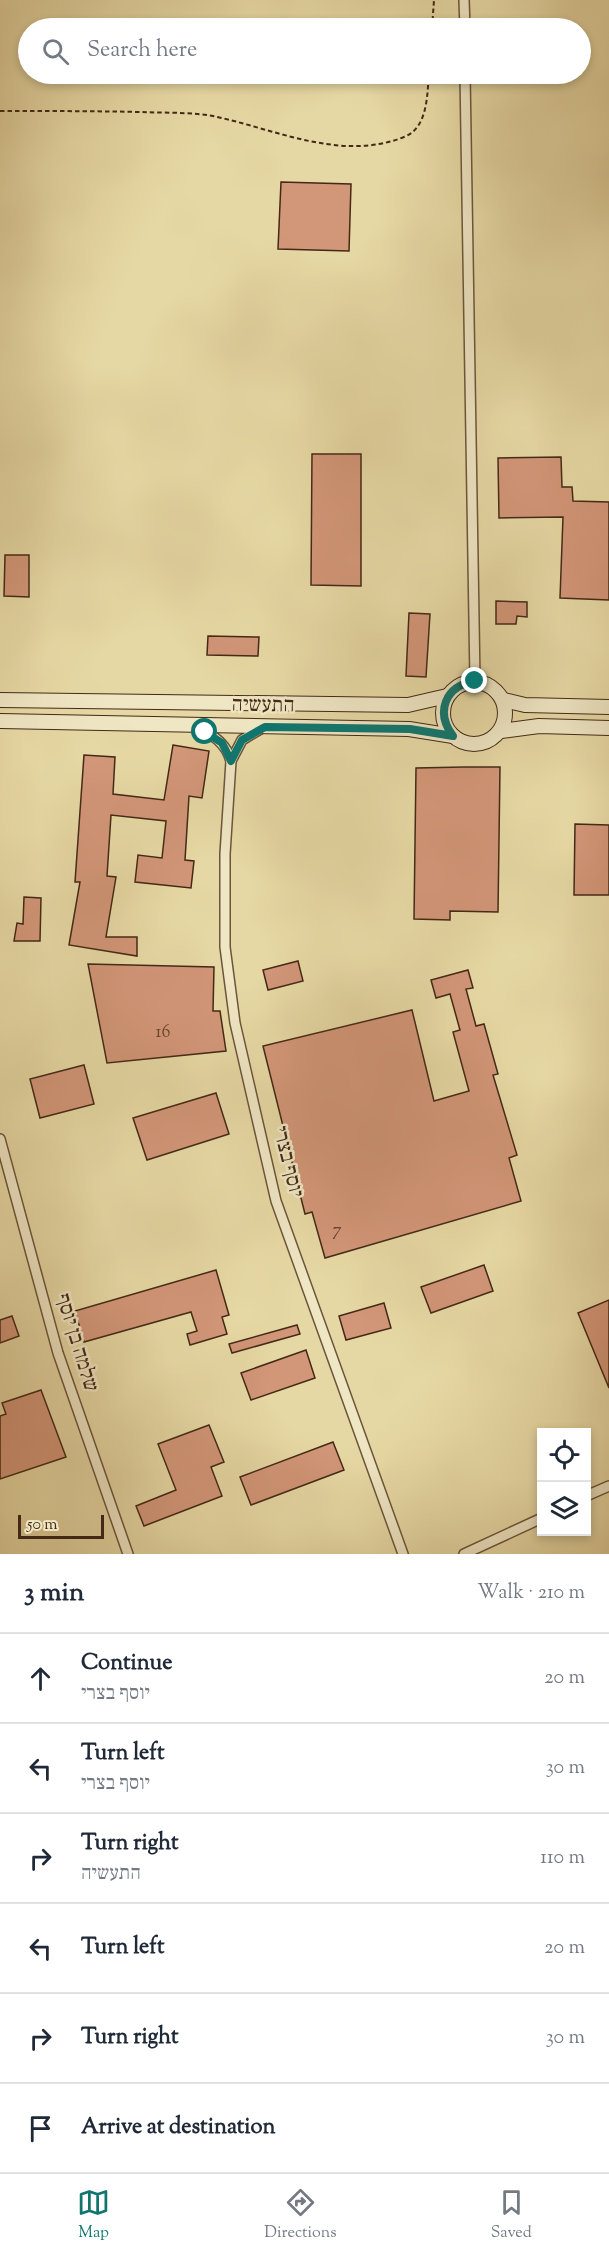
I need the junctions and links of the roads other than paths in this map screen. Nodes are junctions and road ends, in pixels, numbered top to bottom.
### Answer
1 (464, 0) edge
2 (465, 18) edge
3 (465, 84) edge
4 (475, 681) junction
5 (447, 696) junction
6 (0, 700) edge
7 (504, 700) junction
8 (609, 707) edge
9 (0, 721) edge
10 (184, 724) junction
11 (265, 727) junction
12 (609, 728) edge
13 (501, 731) junction
14 (453, 736) junction
15 (231, 761) junction
16 (0, 1139) edge
17 (609, 1486) edge
18 (591, 1495) edge
19 (537, 1520) edge
20 (128, 1554) edge
21 (403, 1554) edge
22 (464, 1554) edge

1 - 2 street
3 - 4 street
4 - 5 street
4 - 7 street
5 - 6 street, התעשיה
5 - 14 street
7 - 8 street
7 - 13 street
9 - 10 street, התעשיה
10 - 11 street, התעשיה
10 - 15 street
11 - 14 street, התעשיה
11 - 15 street
12 - 13 street
13 - 14 street
15 - 21 street, יוסף בצרי
16 - 20 street, שלמה בן יוסף
17 - 18 street
19 - 22 street

